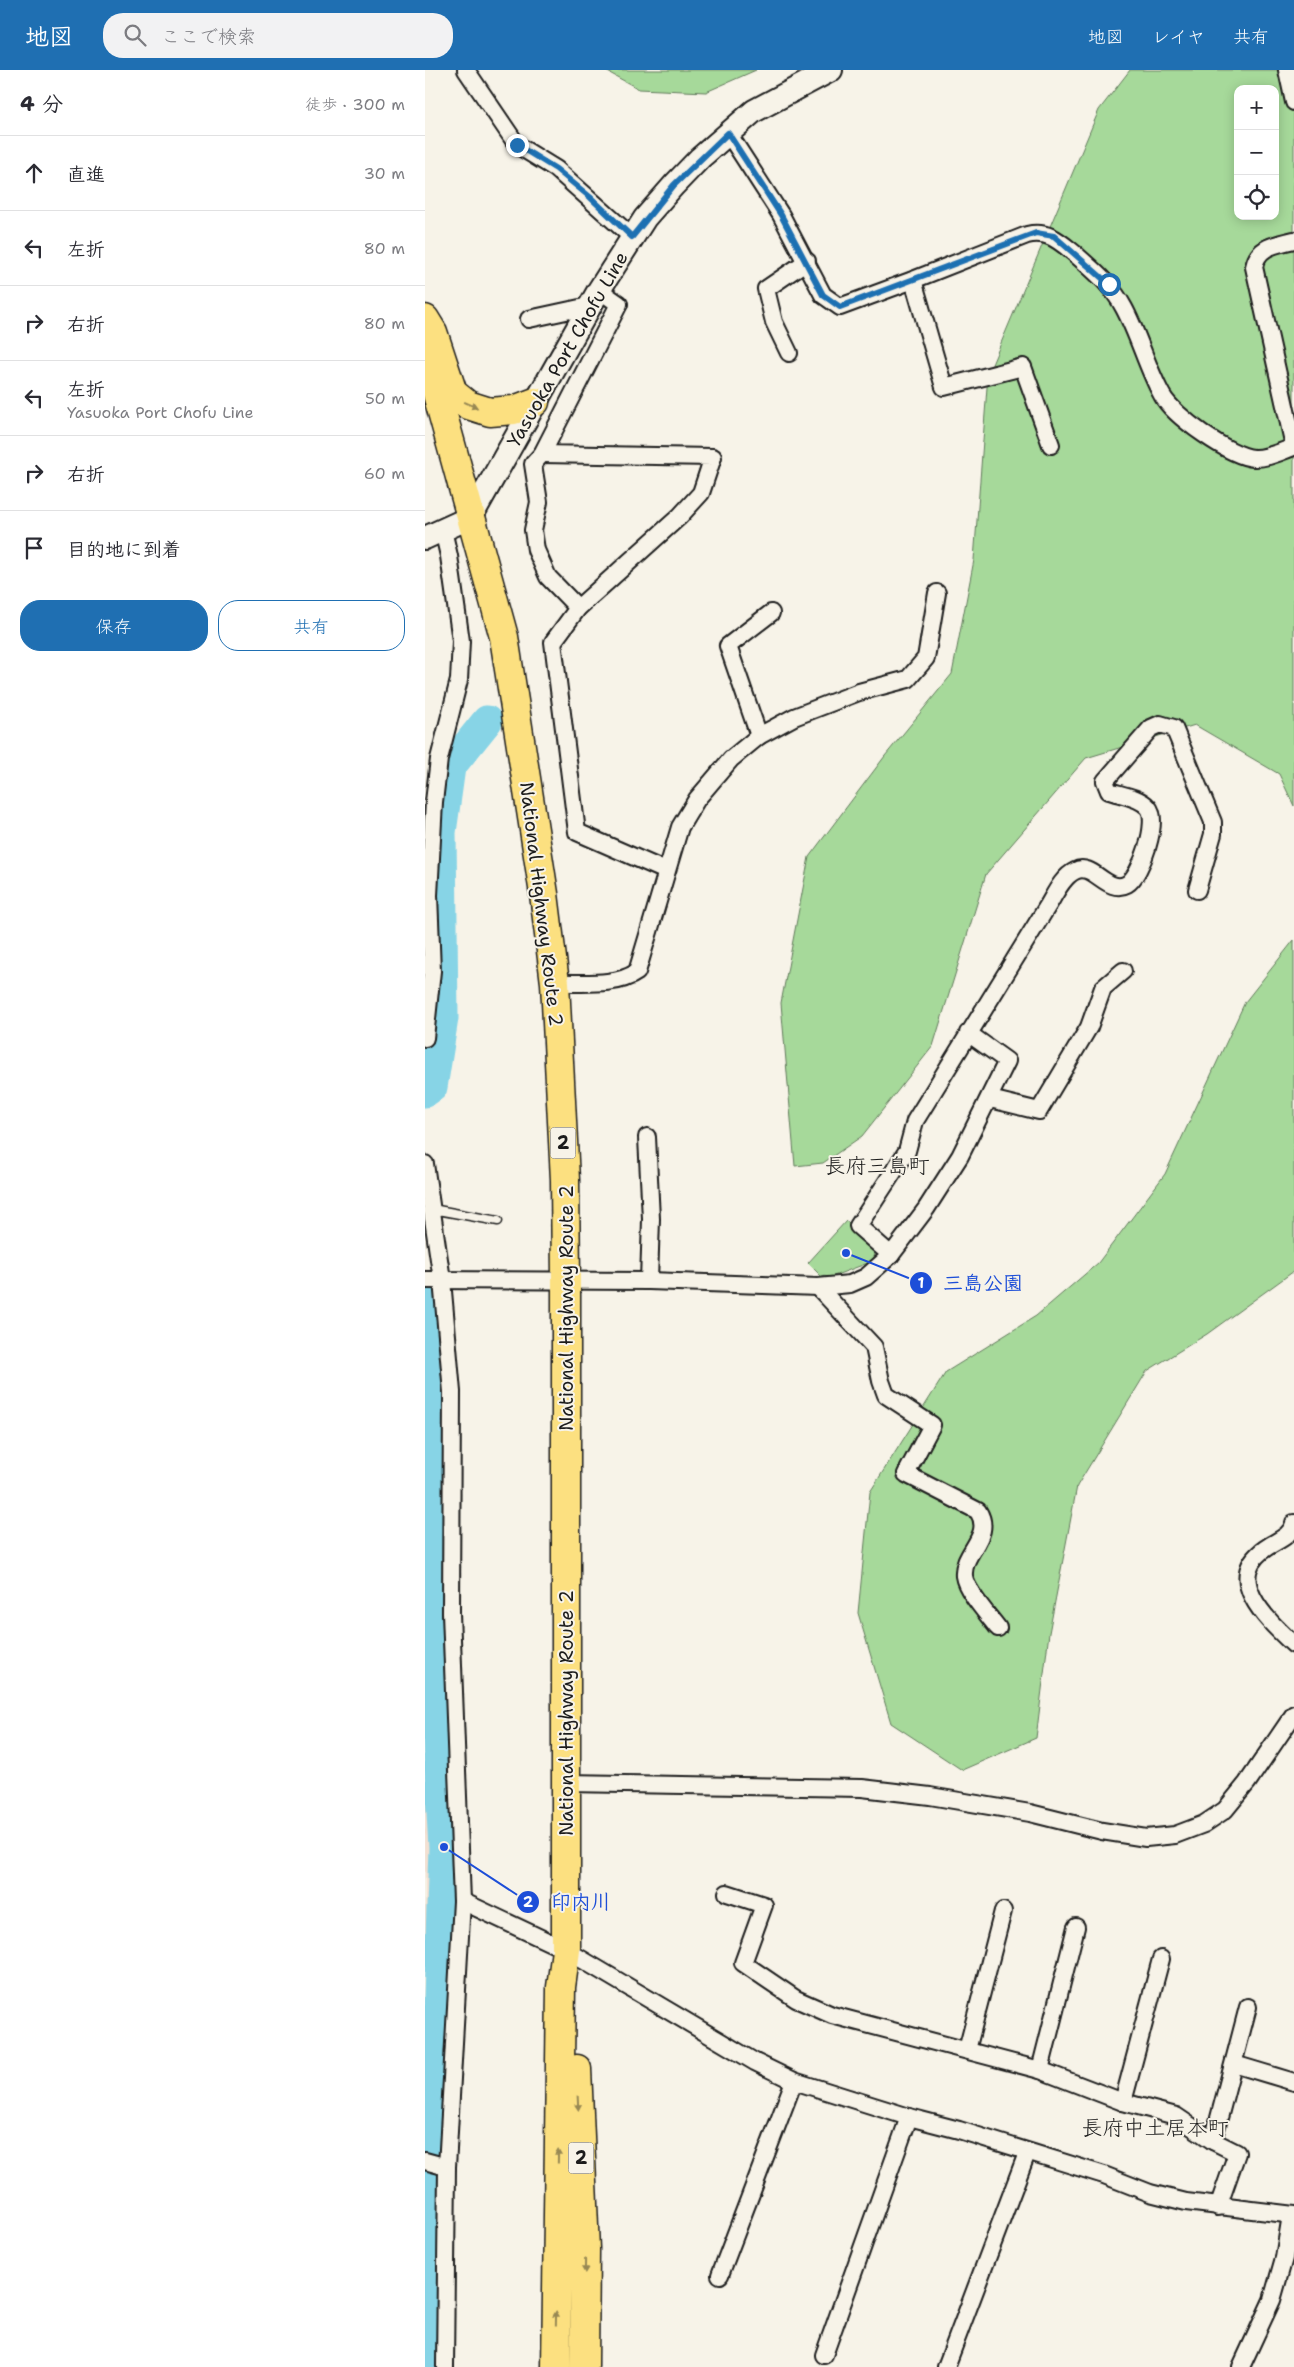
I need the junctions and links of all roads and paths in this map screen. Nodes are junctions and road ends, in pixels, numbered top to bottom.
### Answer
1 (466, 70) edge
2 (831, 70) edge
3 (1287, 70) edge
4 (1294, 102) edge
5 (728, 133) junction
6 (632, 237) junction
7 (1294, 240) edge
8 (807, 261) junction
9 (913, 280) junction
10 (594, 298) junction
11 (425, 319) edge
12 (529, 319) dead end
13 (425, 350) edge
14 (789, 353) dead end
15 (535, 402) junction
16 (1051, 445) dead end
17 (1294, 447) edge
18 (542, 454) junction
19 (471, 517) junction
20 (434, 534) edge
21 (937, 593) dead end
22 (574, 604) junction
23 (771, 613) dead end
24 (759, 736) junction
25 (665, 872) junction
26 (1197, 890) dead end
27 (427, 895) edge
28 (1123, 971) dead end
29 (555, 982) junction
30 (968, 1033) junction
31 (425, 1038) edge
32 (990, 1099) junction
33 (647, 1137) dead end
34 (425, 1164) edge
35 (431, 1209) junction
36 (499, 1221) dead end
37 (891, 1255) junction
38 (435, 1280) edge
39 (566, 1280) junction
40 (649, 1281) junction
41 (818, 1287) junction
42 (1294, 1527) edge
43 (998, 1628) dead end
44 (1294, 1645) edge
45 (1294, 1714) edge
46 (566, 1782) junction
47 (727, 1893) dead end
48 (461, 1901) junction
49 (1003, 1911) dead end
50 (1076, 1927) dead end
51 (566, 1950) junction
52 (1161, 1959) dead end
53 (1248, 2006) dead end
54 (967, 2050) junction
55 (1234, 2064) junction
56 (1040, 2070) junction
57 (794, 2081) junction
58 (1294, 2082) edge
59 (1123, 2102) junction
60 (909, 2117) junction
61 (1213, 2141) junction
62 (1027, 2153) junction
63 (425, 2162) edge
64 (447, 2168) junction
65 (1218, 2207) junction
66 (1293, 2215) edge
67 (720, 2275) dead end
68 (824, 2355) dead end
69 (445, 2367) edge
70 (556, 2367) edge
71 (584, 2367) edge
72 (946, 2367) edge
73 (1241, 2367) edge

1 - 6 street
2 - 5 main road, Yasuoka Port Chofu Line
3 - 4 street
5 - 6 main road, Yasuoka Port Chofu Line
5 - 8 street
6 - 10 main road, Yasuoka Port Chofu Line
7 - 17 street
8 - 9 street
8 - 14 street
9 - 16 street
9 - 17 street
10 - 12 street
10 - 15 main road, Yasuoka Port Chofu Line
10 - 18 street
11 -> 15 highway
13 - 19 highway, National Highway Route 2 / 2
15 - 19 main road, Yasuoka Port Chofu Line
18 - 22 street
18 - 22 street
19 - 20 main road
19 - 29 highway, National Highway Route 2 / 2
20 - 27 street
21 - 24 street
22 - 25 street
23 - 24 street
24 - 25 street
25 - 29 street
26 - 30 street
27 - 31 street
28 - 32 street
29 - 39 highway, National Highway Route 2 / 2
30 - 32 street
30 - 37 street
32 - 37 street
33 - 40 street
34 - 35 street
35 - 36 lane
35 - 38 street
37 - 41 street
38 - 39 street
38 - 48 street
39 - 40 street
39 - 46 highway, National Highway Route 2 / 2
40 - 41 street
41 - 43 street
42 - 44 street
45 - 46 street
46 - 51 highway, National Highway Route 2 / 2
47 - 54 street
48 - 51 street
48 - 64 street
49 - 54 street
50 - 56 street
51 - 57 street
70 -> 51 highway, National Highway Route 2 / 2
51 -> 71 highway, National Highway Route 2 / 2
52 - 59 street
53 - 55 street
54 - 56 street
55 - 58 street
55 - 61 street
56 - 59 street
57 - 60 street
57 - 67 street
59 - 61 street
60 - 62 street
60 - 68 street
61 - 65 street
62 - 65 street
62 - 72 street
63 - 64 street
64 - 69 street
65 - 66 street
66 - 73 street

